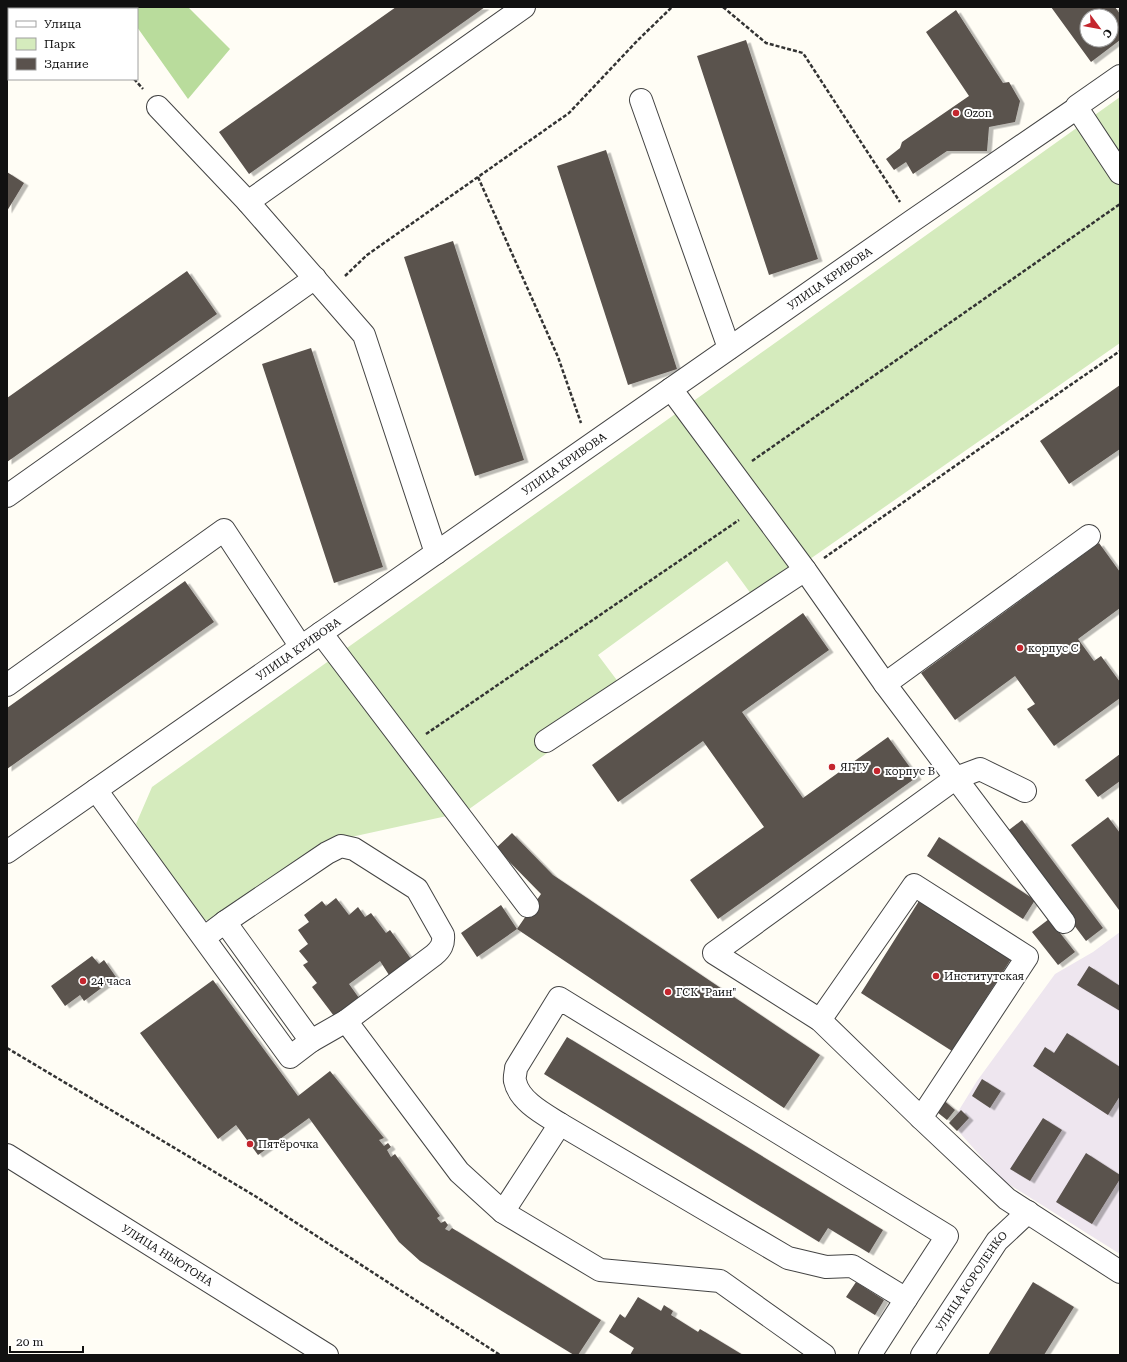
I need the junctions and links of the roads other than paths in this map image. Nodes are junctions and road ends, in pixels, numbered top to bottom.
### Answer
1 (524, 7) edge
2 (1120, 76) edge
3 (641, 100) dead end
4 (158, 107) dead end
5 (1077, 108) junction
6 (1120, 173) edge
7 (248, 202) junction
8 (321, 286) junction
9 (729, 348) junction
10 (670, 389) junction
11 (7, 496) edge
12 (1089, 536) dead end
13 (436, 552) junction
14 (805, 570) junction
15 (321, 633) junction
16 (301, 647) junction
17 (7, 684) edge
18 (885, 684) junction
19 (546, 741) dead end
20 (956, 778) junction
21 (96, 790) junction
22 (1025, 792) dead end
23 (7, 852) edge
24 (528, 906) dead end
25 (225, 922) junction
26 (1064, 922) dead end
27 (204, 938) junction
28 (820, 1020) junction
29 (346, 1021) junction
30 (311, 1041) junction
31 (921, 1118) junction
32 (560, 1124) junction
33 (7, 1155) edge
34 (503, 1212) junction
35 (1028, 1212) junction
36 (1120, 1272) edge
37 (906, 1299) junction
38 (327, 1355) edge
39 (824, 1355) edge
40 (870, 1355) edge
41 (922, 1355) edge

1 - 7 street
2 - 5 street, УЛИЦА КРИВОВА
3 - 9 street
4 - 7 street
5 - 6 street
5 - 9 street, УЛИЦА КРИВОВА
7 - 8 street
8 - 11 street
8 - 13 street
9 - 10 street, УЛИЦА КРИВОВА
10 - 13 street, УЛИЦА КРИВОВА
10 - 14 street
12 - 18 street
13 - 15 street, УЛИЦА КРИВОВА
14 - 18 street
14 - 19 street
15 - 16 street, УЛИЦА КРИВОВА
15 - 24 street
16 - 17 street
16 - 21 street, УЛИЦА КРИВОВА
18 - 20 street
20 - 22 street
20 - 26 street
20 - 28 street
21 - 23 street, УЛИЦА КРИВОВА
21 - 27 street
25 - 27 street
25 - 29 street
25 - 30 street
27 - 30 street
28 - 31 street
28 - 31 street
29 - 30 street
29 - 34 street
31 - 35 street
32 - 34 street
32 - 37 street
32 - 37 street
33 - 38 street, УЛИЦА НЬЮТОНА
34 - 39 street
35 - 36 street
35 - 41 street, УЛИЦА КОРОЛЕНКО
37 - 40 street

